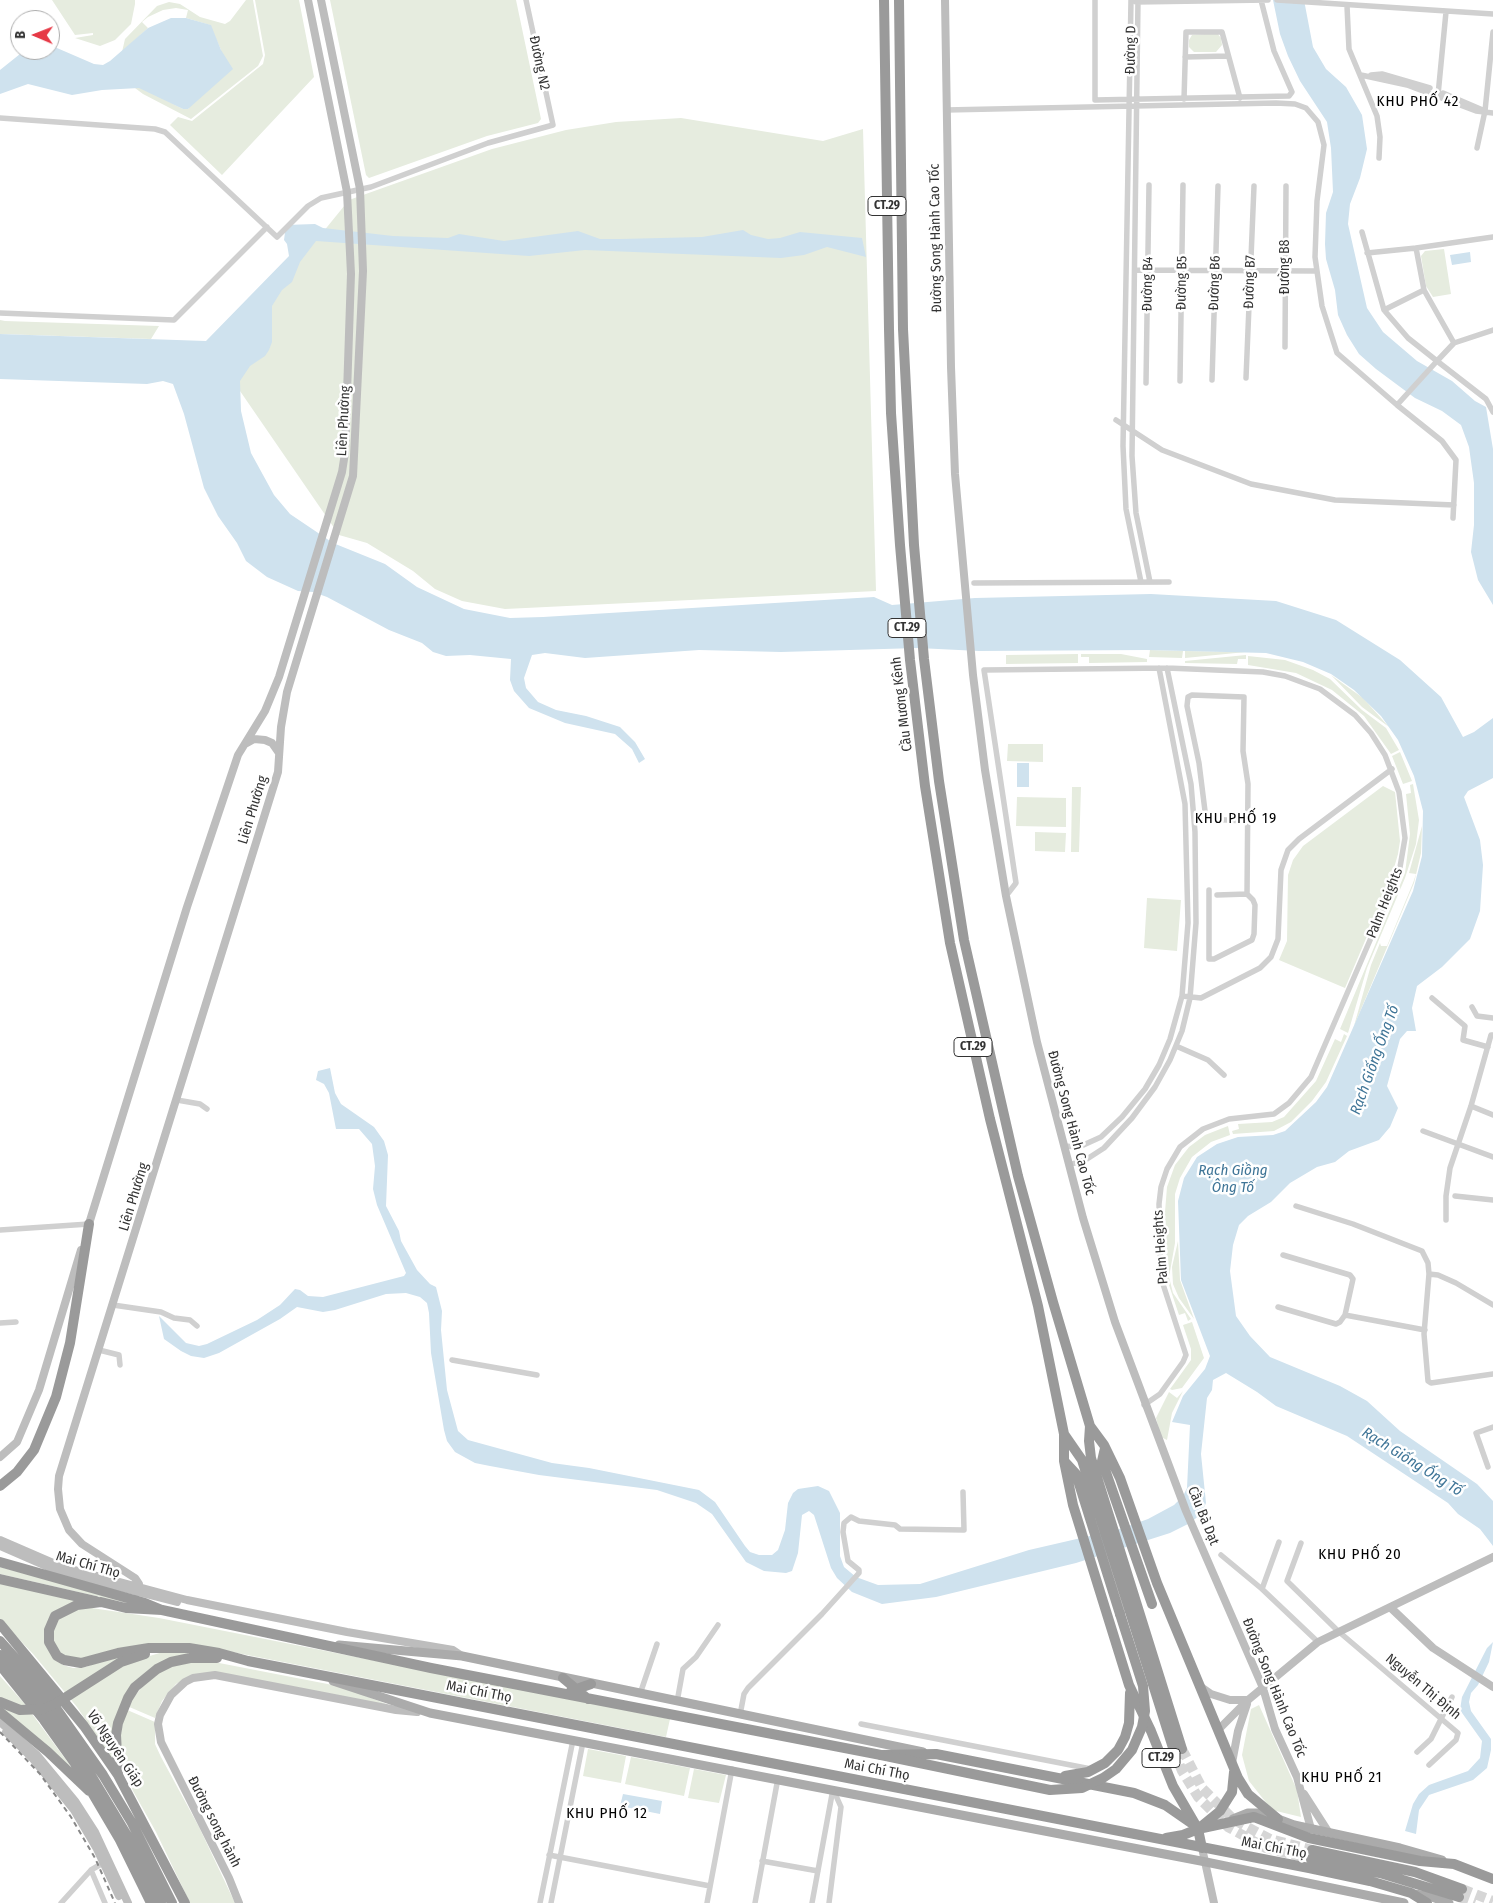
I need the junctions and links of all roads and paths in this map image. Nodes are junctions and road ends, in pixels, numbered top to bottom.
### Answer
1 (308, 0) edge
2 (321, 0) edge
3 (526, 0) edge
4 (884, 0) edge
5 (899, 0) edge
6 (945, 0) edge
7 (1095, 0) edge
8 (1185, 0) edge
9 (1261, 0) edge
10 (1268, 0) edge
11 (1277, 0) edge
12 (1131, 1) edge
13 (1138, 1) edge
14 (1347, 6) junction
15 (1446, 12) junction
16 (1493, 14) edge
17 (1493, 32) edge
18 (1228, 56) junction
19 (1184, 57) junction
20 (1361, 75) junction
21 (1439, 94) junction
22 (1240, 98) junction
23 (1184, 99) junction
24 (1130, 103) junction
25 (1138, 103) junction
26 (946, 110) junction
27 (1485, 111) junction
28 (1493, 113) edge
29 (0, 118) edge
30 (349, 136) junction
31 (336, 138) junction
32 (1477, 148) dead end
33 (1379, 158) dead end
34 (1149, 185) dead end
35 (1183, 186) dead end
36 (1218, 186) dead end
37 (1254, 186) dead end
38 (1286, 186) dead end
39 (360, 189) junction
40 (347, 192) junction
41 (267, 227) junction
42 (1362, 232) dead end
43 (1493, 238) edge
44 (1416, 248) junction
45 (1367, 253) junction
46 (1135, 270) junction
47 (1148, 270) junction
48 (1182, 270) junction
49 (1215, 270) junction
50 (1251, 271) junction
51 (1285, 271) junction
52 (1316, 271) junction
53 (1424, 290) junction
54 (1384, 310) junction
55 (0, 313) edge
56 (1493, 330) edge
57 (1454, 343) junction
58 (1285, 347) dead end
59 (1436, 361) junction
60 (1246, 378) dead end
61 (1212, 380) dead end
62 (1180, 382) dead end
63 (1146, 383) dead end
64 (1397, 405) junction
65 (1493, 412) edge
66 (1116, 420) dead end
67 (1123, 424) junction
68 (1131, 430) junction
69 (1454, 505) junction
70 (1453, 518) dead end
71 (1140, 582) junction
72 (1150, 582) junction
73 (1169, 582) dead end
74 (974, 583) dead end
75 (1159, 668) junction
76 (1166, 668) junction
77 (244, 745) junction
78 (280, 756) junction
79 (1392, 769) junction
80 (1247, 821) junction
81 (1189, 890) junction
82 (1196, 890) junction
83 (1209, 890) junction
84 (1247, 894) junction
85 (1217, 895) junction
86 (1006, 896) junction
87 (1188, 898) junction
88 (1196, 898) junction
89 (1209, 898) junction
90 (1182, 996) junction
91 (1190, 998) junction
92 (1432, 998) dead end
93 (1472, 1007) dead end
94 (1493, 1018) edge
95 (1493, 1035) edge
96 (1176, 1046) junction
97 (1488, 1047) junction
98 (1224, 1075) dead end
99 (177, 1100) junction
100 (1471, 1106) junction
101 (207, 1109) dead end
102 (1493, 1115) edge
103 (1423, 1131) dead end
104 (1458, 1144) junction
105 (1064, 1146) junction
106 (1493, 1157) edge
107 (1069, 1165) junction
108 (1455, 1196) dead end
109 (1493, 1200) edge
110 (1296, 1206) dead end
111 (1446, 1220) dead end
112 (89, 1224) junction
113 (0, 1230) edge
114 (1283, 1255) dead end
115 (1429, 1274) junction
116 (113, 1305) junction
117 (1493, 1305) edge
118 (1278, 1307) dead end
119 (1345, 1315) junction
120 (16, 1322) dead end
121 (0, 1323) edge
122 (197, 1326) dead end
123 (1425, 1330) junction
124 (99, 1350) junction
125 (452, 1360) dead end
126 (120, 1365) dead end
127 (1493, 1374) edge
128 (537, 1375) dead end
129 (1144, 1404) junction
130 (1090, 1426) junction
131 (1493, 1428) edge
132 (1064, 1434) junction
133 (1105, 1448) junction
134 (0, 1457) edge
135 (1064, 1461) junction
136 (1488, 1467) dead end
137 (1170, 1471) joint
138 (0, 1486) edge
139 (963, 1492) dead end
140 (1103, 1513) junction
141 (0, 1540) edge
142 (1279, 1542) dead end
143 (1301, 1544) dead end
144 (0, 1546) edge
145 (1221, 1554) dead end
146 (1493, 1557) edge
147 (0, 1562) edge
148 (1210, 1570) joint
149 (135, 1578) junction
150 (0, 1579) edge
151 (1262, 1589) junction
152 (138, 1590) junction
153 (155, 1591) junction
154 (97, 1601) junction
155 (1152, 1604) dead end
156 (1391, 1608) junction
157 (162, 1610) junction
158 (0, 1624) edge
159 (718, 1625) dead end
160 (347, 1632) junction
161 (1338, 1632) junction
162 (0, 1641) edge
163 (1318, 1642) junction
164 (657, 1644) dead end
165 (324, 1646) junction
166 (173, 1647) junction
167 (0, 1655) edge
168 (462, 1656) junction
169 (220, 1658) junction
170 (244, 1660) junction
171 (0, 1665) edge
172 (318, 1674) junction
173 (563, 1678) junction
174 (332, 1680) junction
175 (591, 1684) junction
176 (1129, 1685) junction
177 (1200, 1687) junction
178 (1493, 1687) edge
179 (1263, 1688) junction
180 (576, 1689) junction
181 (560, 1694) junction
182 (640, 1694) junction
183 (1452, 1697) dead end
184 (588, 1700) junction
185 (1248, 1700) junction
186 (0, 1702) edge
187 (678, 1702) junction
188 (46, 1710) junction
189 (430, 1713) junction
190 (740, 1715) junction
191 (1440, 1719) junction
192 (0, 1722) edge
193 (861, 1724) dead end
194 (1218, 1730) junction
195 (573, 1740) junction
196 (583, 1742) junction
197 (1178, 1750) tunnel mouth
198 (165, 1752) joint
199 (1417, 1752) dead end
200 (936, 1754) junction
201 (881, 1755) junction
202 (1232, 1764) junction
203 (1428, 1765) dead end
204 (567, 1769) junction
205 (732, 1769) junction
206 (1093, 1769) junction
207 (118, 1775) junction
208 (1047, 1776) junction
209 (575, 1777) junction
210 (778, 1778) junction
211 (833, 1789) junction
212 (1300, 1789) junction
213 (96, 1797) junction
214 (118, 1798) junction
215 (1278, 1819) junction
216 (1228, 1822) junction
217 (132, 1823) junction
218 (1198, 1829) junction
219 (1312, 1829) junction
220 (150, 1833) junction
221 (1329, 1833) junction
222 (1150, 1839) junction
223 (1202, 1848) junction
224 (1311, 1854) tunnel mouth
225 (549, 1855) junction
226 (559, 1857) junction
227 (105, 1860) junction
228 (762, 1861) junction
229 (1206, 1862) junction
230 (1454, 1864) junction
231 (91, 1870) junction
232 (818, 1870) junction
233 (1493, 1879) edge
234 (710, 1886) junction
235 (1411, 1893) junction
236 (1460, 1893) tunnel mouth
237 (1216, 1901) edge
238 (61, 1903) edge
239 (105, 1903) edge
240 (123, 1903) edge
241 (128, 1903) edge
242 (151, 1903) edge
243 (161, 1903) edge
244 (172, 1903) edge
245 (185, 1903) edge
246 (238, 1903) edge
247 (540, 1903) edge
248 (551, 1903) edge
249 (707, 1903) edge
250 (755, 1903) edge
251 (812, 1903) edge
252 (829, 1903) edge
253 (1404, 1903) edge
254 (1427, 1903) edge
255 (1449, 1903) tunnel mouth

1 - 31 main road, Liên Phường
2 - 30 main road, Liên Phường
3 - 39 street, Đường N2
4 - 132 highway, Cầu Mương Kênh / CT.29
5 - 130 highway, Cầu Mương Kênh / CT.29
6 - 26 main road, Đường Song Hành Cao Tốc
7 - 24 street
8 - 9 street
8 - 13 street
9 - 10 street
9 - 22 street
11 - 14 street
12 - 13 street
12 - 24 street, Đường D
13 - 25 street, Đường D
14 - 15 street
14 - 20 street
15 - 16 street
15 - 21 street
17 - 27 street
18 - 19 street
18 - 19 street
18 - 22 street
19 - 23 street
20 - 21 street
20 - 33 street
21 - 27 street
22 - 23 street
23 - 25 street
24 - 25 street
24 - 26 street
24 - 67 street, Đường D
25 - 46 street, Đường D
25 - 52 street
26 - 86 main road, Đường Song Hành Cao Tốc
27 - 28 street
27 - 32 street
29 - 41 street
30 - 31 main road
30 - 39 main road, Liên Phường
31 - 40 main road, Liên Phường
34 - 47 street, Đường B4
35 - 48 street, Đường B5
36 - 49 street, Đường B6
37 - 50 street, Đường B7
38 - 51 street, Đường B8
39 - 40 street
39 - 78 main road, Liên Phường
40 - 41 street
40 - 77 main road, Liên Phường
41 - 55 street
42 - 45 street
43 - 44 street
44 - 45 street
44 - 53 street
45 - 54 street
46 - 47 street
46 - 68 street, Đường D
47 - 48 street
47 - 63 street, Đường B4
48 - 49 street
48 - 62 street, Đường B5
49 - 50 street
49 - 61 street, Đường B6
50 - 51 street
50 - 60 street, Đường B7
51 - 52 street
51 - 58 street, Đường B8
52 - 64 street
53 - 54 street
53 - 57 street
54 - 59 street
56 - 57 street
57 - 59 street
59 - 64 street
59 - 65 street
64 - 69 street
66 - 67 street
67 - 68 street
67 - 71 street, Đường D
68 - 69 street
68 - 72 street, Đường D
69 - 70 street
71 - 72 street
71 - 74 street
72 - 73 street
75 - 76 street
75 - 81 street
75 - 86 street
76 - 79 street
76 - 82 street
77 - 78 main road
77 - 112 main road, Liên Phường
78 - 99 main road, Liên Phường
79 - 91 street
79 - 129 street, Palm Heights
80 - 80 street
80 - 84 street
81 - 82 street
81 - 87 street
82 - 83 street
82 - 88 street
83 - 85 street
83 - 89 street
84 - 85 street
84 - 89 street
85 - 89 street
86 - 105 main road, Đường Song Hành Cao Tốc
87 - 88 street
87 - 90 street
88 - 89 street
88 - 91 street
90 - 91 street
90 - 105 street
91 - 96 street
92 - 97 street
93 - 94 street
95 - 97 street
96 - 98 street
96 - 107 street
97 - 100 street
99 - 101 street
99 - 116 main road, Liên Phường
100 - 102 street
100 - 104 street
103 - 104 street
104 - 106 street
104 - 111 street
105 - 107 main road, Đường Song Hành Cao Tốc
107 - 129 main road, Đường Song Hành Cao Tốc
108 - 109 street
110 - 115 street
112 - 113 street
112 - 134 main road, Liên Phường
112 - 138 highway
114 - 119 street
115 - 117 street
115 - 123 street
116 - 122 street
116 - 124 main road, Liên Phường
118 - 119 street
119 - 123 street
120 - 121 street
123 - 127 street
124 - 126 street
124 - 149 main road, Liên Phường
125 - 128 street
129 - 137 main road, Đường Song Hành Cao Tốc
130 - 133 highway, CT.29
130 - 140 highway
131 - 136 street
132 - 135 highway, CT.29
132 - 140 highway
133 - 155 highway
133 - 177 highway, CT.29
135 - 176 highway, CT.29
135 - 201 highway, bridge
137 - 148 main road, Cầu Bà Dạt
139 - 190 street
140 - 197 highway
141 - 152 main road, Mai Chí Thọ
142 - 151 street
143 - 161 street, Nguyễn Thị Định
144 - 152 main road, Mai Chí Thọ
145 - 151 street
146 - 156 main road
147 - 157 highway, Mai Chí Thọ
148 - 179 main road, Đường Song Hành Cao Tốc
149 - 152 main road
149 - 153 main road, Liên Phường
150 - 154 highway, Mai Chí Thọ
151 - 163 street
152 - 153 main road, Mai Chí Thọ
152 - 160 main road, Mai Chí Thọ
153 - 160 main road, Mai Chí Thọ
154 - 157 highway, Mai Chí Thọ
154 - 166 highway
156 - 161 main road
156 - 178 main road
157 - 165 highway, Mai Chí Thọ
158 - 207 highway, Võ Nguyên Giáp
159 - 187 street
160 - 168 main road, Mai Chí Thọ
161 - 163 main road
161 - 191 street, Nguyễn Thị Định
162 - 188 highway, Võ Nguyên Giáp
163 - 179 main road
164 - 182 street
165 - 168 main road, Mai Chí Thọ
165 - 181 highway, Mai Chí Thọ
166 - 170 highway
166 - 186 highway, bridge
167 - 188 highway, Võ Nguyên Giáp
168 - 173 main road, Mai Chí Thọ
169 - 170 highway
169 - 174 main road, Mai Chí Thọ
169 - 207 highway
170 - 172 highway, Mai Chí Thọ
171 - 188 highway, Võ Nguyên Giáp
172 - 174 main road, Mai Chí Thọ
172 - 222 highway, Mai Chí Thọ
173 - 175 main road, Mai Chí Thọ
173 - 180 highway
174 - 189 main road, Mai Chí Thọ
175 - 180 highway
175 - 182 main road, Mai Chí Thọ
176 - 206 highway
176 - 218 highway, CT.29
177 - 185 main road
177 - 194 highway, CT.29
179 - 185 main road
179 - 212 main road, Đường Song Hành Cao Tốc
180 - 181 highway
180 - 184 highway
181 - 184 highway, Mai Chí Thọ
182 - 187 main road, Mai Chí Thọ
183 - 191 street
184 - 201 highway, Mai Chí Thọ
185 - 194 main road
185 - 202 main road
187 - 190 main road, Mai Chí Thọ
188 - 213 highway, Võ Nguyên Giáp
188 - 214 highway, Võ Nguyên Giáp
188 - 243 highway, Võ Nguyên Giáp
189 - 195 main road, Mai Chí Thọ
189 - 198 main road, Mai Chí Thọ
190 - 200 main road, Mai Chí Thọ
191 - 199 street
191 - 203 street, Nguyễn Thị Định
192 - 213 highway
192 - 227 main road
193 - 206 street
194 - 202 highway, CT.29
195 - 196 main road, Mai Chí Thọ
195 - 204 street
196 - 205 main road, Mai Chí Thọ
196 - 209 street
198 - 246 main road, Đường song hành
200 - 201 highway, Mai Chí Thọ
200 - 208 highway, Mai Chí Thọ
202 - 215 highway
202 - 218 highway, CT.29
204 - 209 street
204 - 225 street
205 - 210 main road, Mai Chí Thọ
205 - 234 street
206 - 208 highway
207 - 214 highway
207 - 220 highway, Võ Nguyên Giáp
208 - 218 highway, Mai Chí Thọ
209 - 226 street
210 - 211 main road, Mai Chí Thọ
210 - 228 street
211 - 229 main road, Mai Chí Thọ
211 - 232 street
211 - 252 street
212 - 219 main road, Đường Song Hành Cao Tốc
212 - 221 main road, Đường Song Hành Cao Tốc
213 - 242 highway, Võ Nguyên Giáp
214 - 217 highway, Võ Nguyên Giáp
215 - 216 main road, Mai Chí Thọ
215 - 219 main road, Mai Chí Thọ
216 - 218 highway, Mai Chí Thọ
216 - 230 highway, Mai Chí Thọ
217 - 220 highway
217 - 244 highway, Võ Nguyên Giáp
218 - 222 highway
218 - 223 highway
219 - 221 main road, Mai Chí Thọ
220 - 245 highway, Võ Nguyên Giáp
221 - 230 main road, Mai Chí Thọ
222 - 223 highway, Mai Chí Thọ
223 - 229 main road
223 - 235 highway, Mai Chí Thọ
224 - 236 highway
225 - 226 street
225 - 247 street
226 - 234 street
226 - 248 street
227 - 231 street
227 - 240 main road
227 - 241 main road
228 - 232 street
228 - 250 street
229 - 237 main road
229 - 253 main road, Mai Chí Thọ
230 - 233 highway, Mai Chí Thọ
231 - 238 street
231 - 239 street
232 - 251 street
234 - 249 street
235 - 254 highway, Mai Chí Thọ
235 - 255 main road

